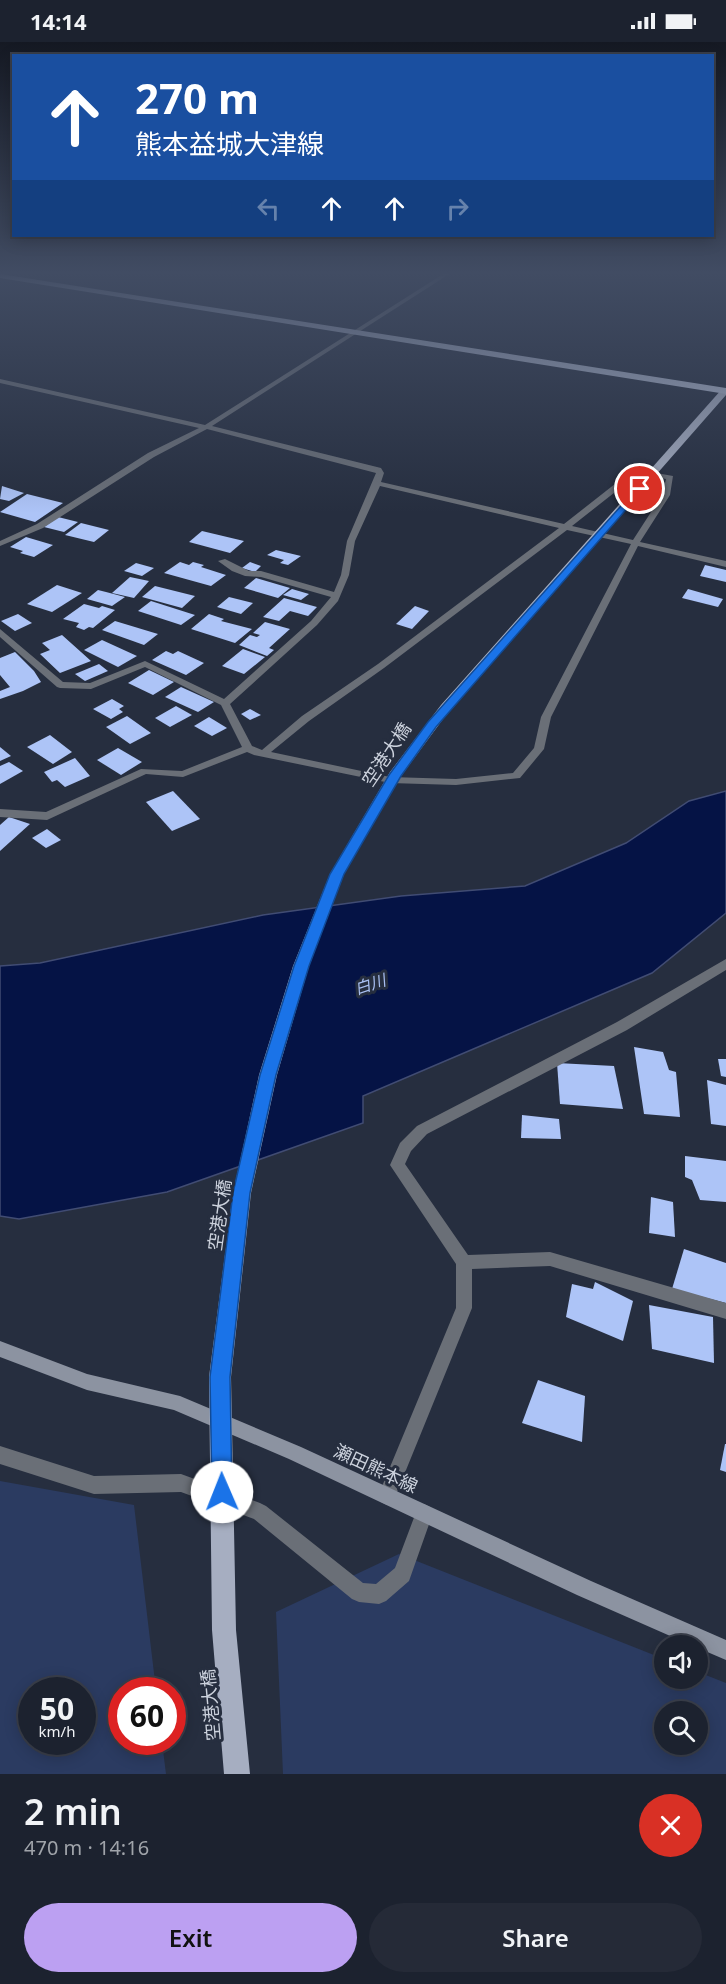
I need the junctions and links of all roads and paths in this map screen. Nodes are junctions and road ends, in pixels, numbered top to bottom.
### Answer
1 (326, 352) edge
2 (471, 352) edge
3 (0, 381) edge
4 (726, 391) edge
5 (206, 427) junction
6 (654, 474) junction
7 (377, 483) junction
8 (567, 527) junction
9 (636, 542) junction
10 (0, 544) edge
11 (222, 561) dead end
12 (726, 564) edge
13 (335, 595) junction
14 (0, 632) edge
15 (225, 703) junction
16 (248, 748) junction
17 (264, 754) junction
18 (0, 813) edge
19 (726, 964) edge
20 (464, 1262) junction
21 (726, 1311) edge
22 (0, 1349) edge
23 (0, 1455) edge
24 (387, 1496) junction
25 (424, 1513) junction
26 (726, 1650) edge
27 (237, 1774) edge

1 - 5 street
2 - 4 highway
3 - 5 street
4 - 6 main road, 空港大橋
5 - 7 street
5 - 10 street
6 - 8 street
6 - 9 street
6 - 27 main road, 空港大橋
7 - 8 street
7 - 13 street
8 - 9 street
8 - 17 street
9 - 12 street
9 - 17 street
11 - 13 street
13 - 15 street
14 - 15 street
15 - 16 street
16 - 17 street
16 - 18 street
19 - 20 street
20 - 21 street
20 - 24 street
22 - 24 main road, 瀬田熊本線
23 - 25 street
24 - 25 main road, 瀬田熊本線
25 - 26 main road, 瀬田熊本線

